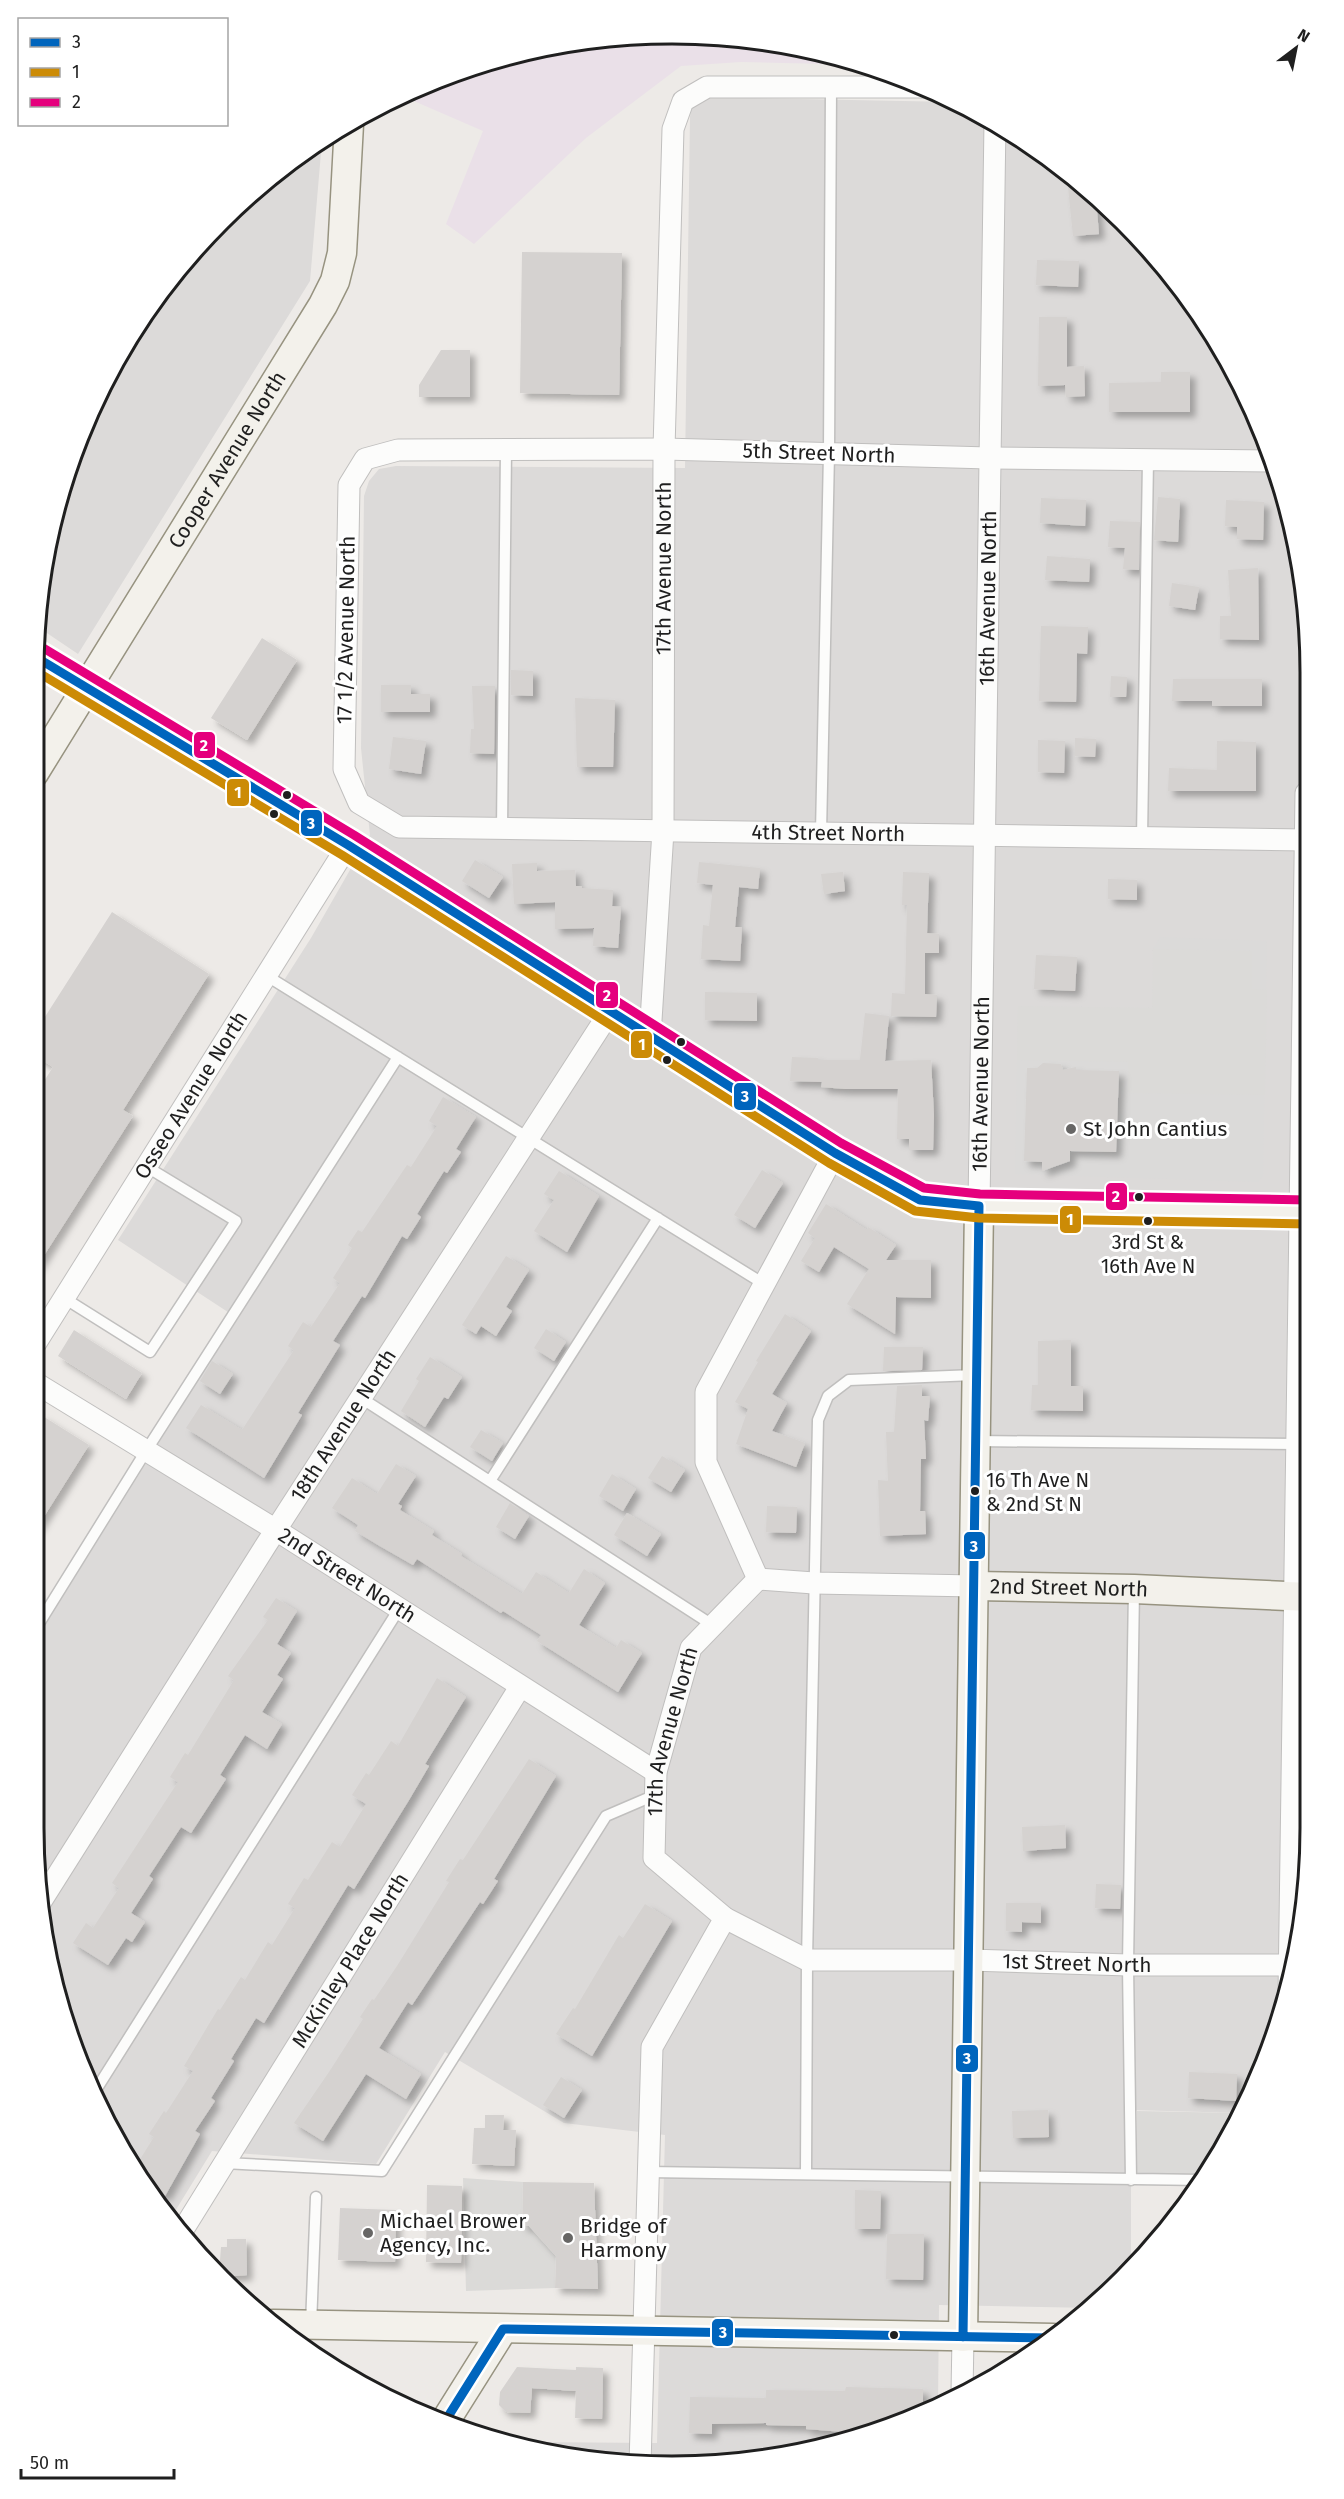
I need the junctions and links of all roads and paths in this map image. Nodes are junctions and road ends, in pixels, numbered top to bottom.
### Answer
1 (831, 87) junction
2 (902, 87) edge
3 (995, 133) edge
4 (348, 134) edge
5 (663, 448) junction
6 (506, 449) junction
7 (830, 453) junction
8 (988, 458) junction
9 (365, 459) joint
10 (1148, 459) junction
11 (1264, 461) edge
12 (44, 663) edge
13 (87, 689) junction
14 (44, 757) edge
15 (359, 802) joint
16 (502, 829) junction
17 (663, 831) junction
18 (821, 833) junction
19 (985, 836) junction
20 (1142, 838) junction
21 (1300, 840) edge
22 (348, 845) junction
23 (267, 976) junction
24 (611, 1011) junction
25 (650, 1036) junction
26 (398, 1057) junction
27 (529, 1138) junction
28 (835, 1153) junction
29 (147, 1167) junction
30 (979, 1206) junction
31 (1300, 1212) edge
32 (658, 1218) junction
33 (764, 1284) junction
34 (64, 1298) junction
35 (44, 1330) edge
36 (1300, 1345) edge
37 (977, 1375) junction
38 (44, 1389) edge
39 (361, 1398) junction
40 (976, 1441) junction
41 (1297, 1444) junction
42 (146, 1451) junction
43 (490, 1481) junction
44 (276, 1530) junction
45 (1300, 1536) edge
46 (758, 1578) junction
47 (814, 1582) junction
48 (975, 1586) junction
49 (1134, 1589) junction
50 (1300, 1597) edge
51 (399, 1609) junction
52 (44, 1615) edge
53 (714, 1626) junction
54 (1300, 1664) edge
55 (520, 1687) junction
56 (656, 1773) junction
57 (655, 1795) junction
58 (47, 1891) edge
59 (725, 1918) junction
60 (1292, 1926) edge
61 (807, 1960) junction
62 (969, 1960) junction
63 (1128, 1965) junction
64 (1285, 1965) edge
65 (99, 2085) edge
66 (225, 2163) junction
67 (648, 2172) junction
68 (806, 2174) junction
69 (965, 2176) junction
70 (1131, 2180) junction
71 (1192, 2180) edge
72 (316, 2196) dead end
73 (186, 2225) edge
74 (287, 2324) edge
75 (311, 2325) junction
76 (503, 2329) junction
77 (643, 2331) junction
78 (963, 2337) junction
79 (1038, 2338) edge
80 (962, 2384) edge
81 (449, 2415) edge
82 (640, 2454) edge

1 - 2 street
1 - 5 street, 17th Avenue North
1 - 7 lane
3 - 8 street, 16th Avenue North
4 - 13 street, Cooper Avenue North
5 - 6 street, 5th Street North
5 - 7 street, 5th Street North
5 - 17 street, 17th Avenue North
6 - 9 street, 5th Street North
6 - 16 lane
7 - 8 street, 5th Street North
7 - 18 lane
8 - 10 street, 5th Street North
8 - 19 street, 16th Avenue North
9 - 15 street, 17 1/2 Avenue North
10 - 11 street, 5th Street North
10 - 20 lane
12 - 13 street
13 - 14 street, Cooper Avenue North
13 - 22 street
15 - 16 street, 4th Street North
16 - 17 street, 4th Street North
17 - 18 street, 4th Street North
17 - 25 street, 17th Avenue North
18 - 19 street, 4th Street North
19 - 20 street, 4th Street North
19 - 30 street, 16th Avenue North
20 - 21 street, 4th Street North
22 - 23 street, Osseo Avenue North
22 - 24 street
23 - 26 lane
23 - 29 street, Osseo Avenue North
24 - 25 street
24 - 27 street, 18th Avenue North
25 - 28 street
26 - 27 lane
26 - 42 lane
27 - 32 lane
27 - 39 street, 18th Avenue North
28 - 30 street
28 - 33 street
29 - 34 street, Osseo Avenue North
29 - 34 lane
30 - 31 street
30 - 37 street, 16th Avenue North
32 - 33 lane
32 - 43 lane
33 - 46 street
34 - 35 street, Osseo Avenue North
36 - 41 street
37 - 40 street, 16th Avenue North
37 - 47 lane
38 - 42 street, 2nd Street North
39 - 43 lane
39 - 44 street, 18th Avenue North
40 - 41 lane
40 - 48 street, 16th Avenue North
41 - 45 street
42 - 44 street, 2nd Street North
42 - 52 lane
43 - 53 lane
44 - 51 street, 2nd Street North
44 - 58 street, 18th Avenue North
46 - 47 street, 2nd Street North
46 - 53 street, 17th Avenue North
47 - 48 street, 2nd Street North
47 - 61 lane
48 - 49 street, 2nd Street North
48 - 62 street, 16th Avenue North
49 - 50 street, 2nd Street North
49 - 63 lane
51 - 55 street, 2nd Street North
51 - 65 lane
53 - 56 street, 17th Avenue North
54 - 60 street
55 - 56 street, 2nd Street North
55 - 66 street, McKinley Place North
56 - 57 street, 17th Avenue North
57 - 59 street, 17th Avenue North
57 - 66 lane
59 - 61 street, 1st Street North
59 - 67 street
61 - 62 street, 1st Street North
61 - 68 lane
62 - 63 street, 1st Street North
62 - 69 street, 16th Avenue North
63 - 64 street, 1st Street North
63 - 70 lane
66 - 73 street, McKinley Place North
67 - 68 lane
67 - 77 street
68 - 69 lane
69 - 70 lane
69 - 78 street, 16th Avenue North
70 - 71 lane
72 - 75 lane
74 - 75 street
75 - 76 street
76 - 77 street
76 - 81 street
77 - 78 street
77 - 82 street
78 - 79 street
78 - 80 street

